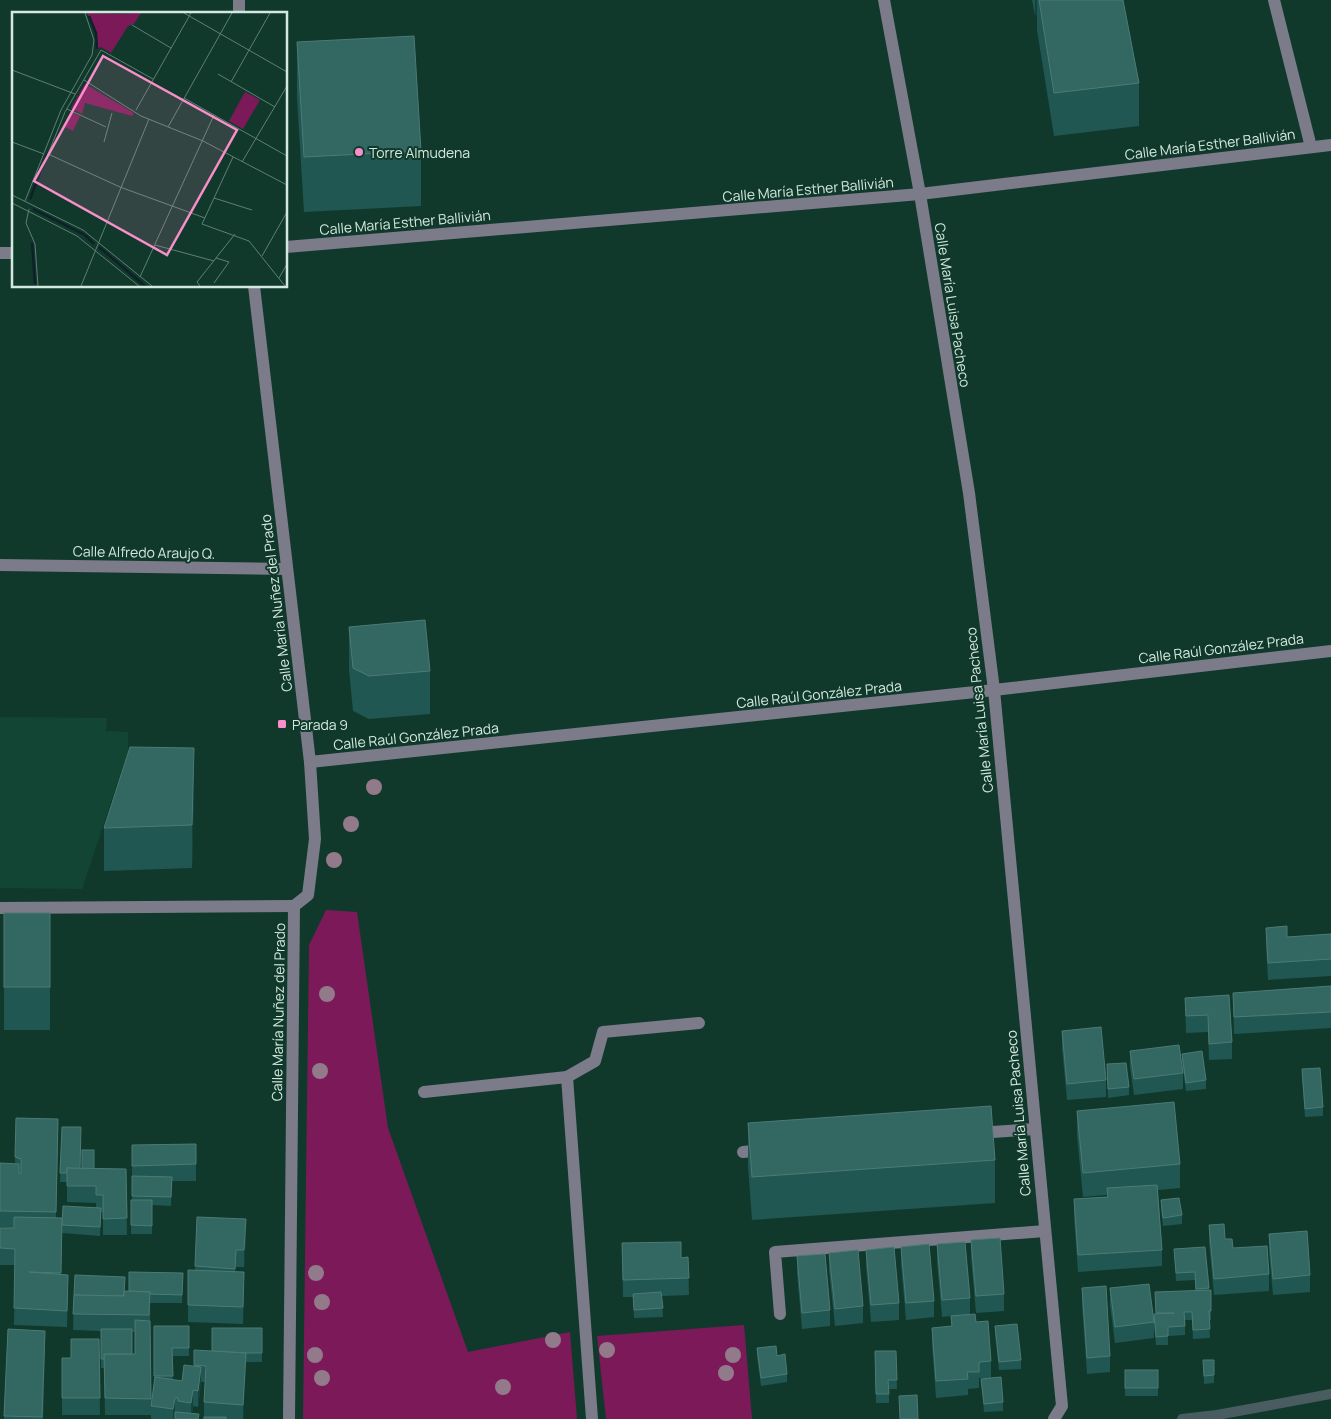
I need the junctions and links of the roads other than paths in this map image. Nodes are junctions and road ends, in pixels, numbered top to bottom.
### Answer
1 (884, 0) edge
2 (1274, 0) edge
3 (1331, 145) edge
4 (1311, 147) junction
5 (920, 194) junction
6 (288, 247) edge
7 (254, 288) edge
8 (0, 565) edge
9 (287, 569) junction
10 (1331, 651) edge
11 (994, 690) junction
12 (310, 762) junction
13 (294, 906) junction
14 (0, 908) edge
15 (699, 1023) dead end
16 (567, 1077) junction
17 (424, 1092) dead end
18 (1035, 1129) junction
19 (966, 1134) edge
20 (772, 1150) edge
21 (743, 1152) dead end
22 (1045, 1231) junction
23 (780, 1314) dead end
24 (288, 1419) edge
25 (592, 1419) edge
26 (1054, 1419) edge

1 - 5 street, Calle María Luisa Pacheco
2 - 4 street
3 - 4 street, Calle María Esther Ballivián
4 - 5 street, Calle María Esther Ballivián
5 - 6 street, Calle María Esther Ballivián
5 - 11 street, Calle María Luisa Pacheco
7 - 9 street, Calle María Nuñez del Prado
8 - 9 street, Calle Alfredo Araujo Q.
9 - 12 street, Calle María Nuñez del Prado
10 - 11 street, Calle Raúl González Prada
11 - 12 street, Calle Raúl González Prada
11 - 18 street, Calle María Luisa Pacheco
12 - 13 street, Calle María Nuñez del Prado
13 - 14 street
13 - 24 street, Calle María Nuñez del Prado
15 - 16 street
16 - 17 street
16 - 25 street
18 - 19 street
18 - 22 street, Calle María Luisa Pacheco
20 - 21 street
22 - 23 street
22 - 26 street, Calle María Luisa Pacheco

